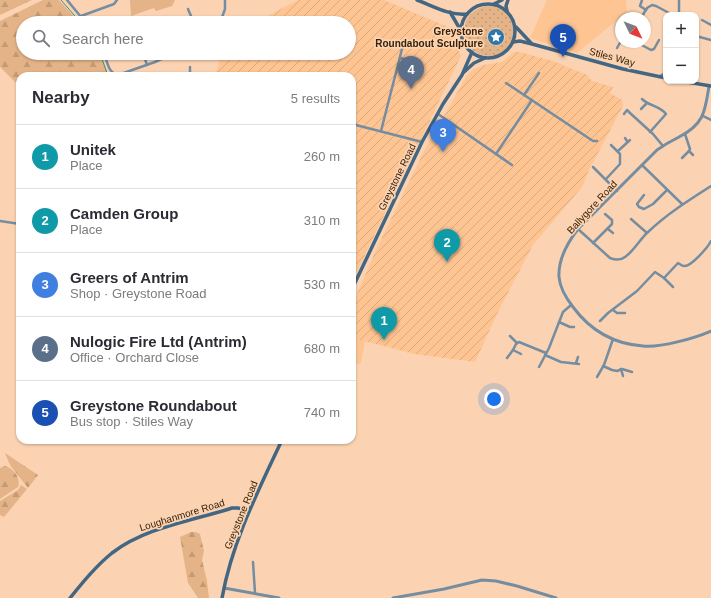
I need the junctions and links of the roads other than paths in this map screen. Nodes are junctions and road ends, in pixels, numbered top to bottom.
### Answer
1 (67, 0) edge
2 (117, 0) edge
3 (225, 0) edge
4 (418, 0) edge
5 (502, 0) edge
6 (508, 0) edge
7 (642, 0) edge
8 (679, 0) edge
9 (494, 4) junction
10 (188, 8) dead end
11 (646, 10) joint
12 (507, 11) junction
13 (450, 12) junction
14 (666, 12) edge
15 (679, 12) edge
16 (467, 14) junction
17 (81, 16) joint
18 (191, 16) edge
19 (223, 16) edge
20 (702, 20) dead end
21 (711, 25) edge
22 (516, 27) junction
23 (461, 30) junction
24 (699, 37) edge
25 (659, 40) dead end
26 (711, 40) edge
27 (513, 42) junction
28 (532, 44) junction
29 (403, 45) dead end
30 (648, 48) edge
31 (472, 52) junction
32 (400, 58) junction
33 (486, 58) junction
34 (106, 60) edge
35 (145, 60) edge
36 (158, 60) edge
37 (412, 61) dead end
38 (147, 65) junction
39 (190, 67) dead end
40 (130, 71) joint
41 (112, 72) edge
42 (127, 72) edge
43 (190, 72) edge
44 (539, 73) dead end
45 (663, 74) edge
46 (462, 75) junction
47 (658, 77) junction
48 (663, 78) edge
49 (506, 83) dead end
50 (698, 84) edge
51 (710, 86) edge
52 (524, 95) junction
53 (642, 99) dead end
54 (532, 100) junction
55 (647, 103) junction
56 (641, 109) dead end
57 (438, 114) junction
58 (624, 114) dead end
59 (703, 116) junction
60 (711, 120) edge
61 (356, 125) edge
62 (381, 131) junction
63 (650, 132) junction
64 (686, 134) junction
65 (625, 138) dead end
66 (597, 141) dead end
67 (422, 142) junction
68 (611, 145) dead end
69 (662, 146) junction
70 (618, 151) junction
71 (689, 151) junction
72 (496, 154) junction
73 (693, 155) dead end
74 (682, 158) dead end
75 (512, 165) dead end
76 (642, 165) junction
77 (592, 172) dead end
78 (606, 179) junction
79 (711, 186) edge
80 (668, 190) junction
81 (618, 191) junction
82 (644, 195) dead end
83 (682, 204) junction
84 (605, 214) dead end
85 (631, 219) dead end
86 (0, 221) edge
87 (16, 223) edge
88 (578, 229) junction
89 (608, 229) junction
90 (613, 233) dead end
91 (647, 233) junction
92 (711, 241) edge
93 (593, 243) junction
94 (664, 278) junction
95 (357, 279) edge
96 (673, 287) dead end
97 (571, 305) junction
98 (613, 310) junction
99 (625, 313) dead end
100 (600, 321) dead end
101 (559, 322) junction
102 (574, 327) dead end
103 (711, 331) edge
104 (510, 336) dead end
105 (613, 339) junction
106 (517, 343) junction
107 (513, 350) junction
108 (521, 354) dead end
109 (545, 354) junction
110 (578, 357) dead end
111 (507, 358) dead end
112 (603, 366) junction
113 (539, 367) dead end
114 (621, 369) junction
115 (632, 372) dead end
116 (623, 376) dead end
117 (597, 377) dead end
118 (280, 444) edge
119 (249, 511) junction
120 (253, 562) dead end
121 (224, 588) junction
122 (255, 593) junction
123 (70, 598) edge
124 (222, 598) edge
125 (279, 598) edge
126 (393, 598) edge
127 (556, 598) edge

1 - 17 street
2 - 17 street
3 - 19 street
4 - 13 main road
5 - 9 main road
6 - 12 main road
7 - 11 street
8 - 15 street
9 - 12 main road
9 - 16 main road
10 - 18 street
11 - 14 street
12 - 22 main road
13 - 16 main road
13 - 23 main road
16 - 23 main road
20 - 21 street
22 - 27 main road
22 - 28 main road
23 - 31 main road
24 - 26 street
25 - 30 street
27 - 28 main road, Stiles Way
27 - 33 main road
28 - 47 main road, Stiles Way
29 - 32 street
31 - 33 main road
31 - 46 main road, Greystone Road
32 - 37 street
32 - 62 street
33 - 46 main road, Greystone Road
34 - 41 street
35 - 38 street
36 - 38 street
38 - 40 street
39 - 43 street
40 - 42 street
44 - 52 street
45 - 47 street
46 - 57 main road, Greystone Road
47 - 48 main road, Stiles Way
49 - 52 street
50 - 51 main road
51 - 59 street
52 - 54 street
53 - 55 street
54 - 66 street
54 - 72 street
55 - 56 street
55 - 63 street
57 - 67 main road, Greystone Road
57 - 72 street
58 - 63 street
59 - 60 street
59 - 64 street, Ballygore Road
61 - 62 street
62 - 67 street
63 - 69 street
64 - 69 street, Ballygore Road
64 - 71 street
65 - 70 street
67 - 95 main road, Greystone Road
68 - 70 street
69 - 76 street, Ballygore Road
70 - 78 street
71 - 73 street
71 - 74 street
72 - 75 street
76 - 80 street
76 - 81 street, Ballygore Road
77 - 78 street
78 - 81 street
79 - 83 street
80 - 82 street
80 - 83 street
81 - 88 street, Ballygore Road
83 - 91 street
84 - 89 street
85 - 91 street
86 - 87 street
88 - 93 street
88 - 97 street, Ballygore Road
89 - 90 street
89 - 93 street
91 - 93 street
92 - 94 street
94 - 96 street
94 - 98 street
97 - 101 street
97 - 105 street, Ballygore Road
98 - 99 street
98 - 100 street
101 - 102 street
101 - 109 street
103 - 105 street, Ballygore Road
104 - 106 street
105 - 112 street
106 - 107 street
106 - 109 street
107 - 108 street
107 - 111 street
109 - 110 street
109 - 113 street
112 - 114 street
112 - 117 street
114 - 115 street
114 - 116 street
118 - 119 main road, Greystone Road
119 - 121 main road, Greystone Road
119 - 123 main road, Loughanmore Road
120 - 122 street
121 - 122 street
121 - 124 main road, Greystone Road
122 - 125 street
126 - 127 street

